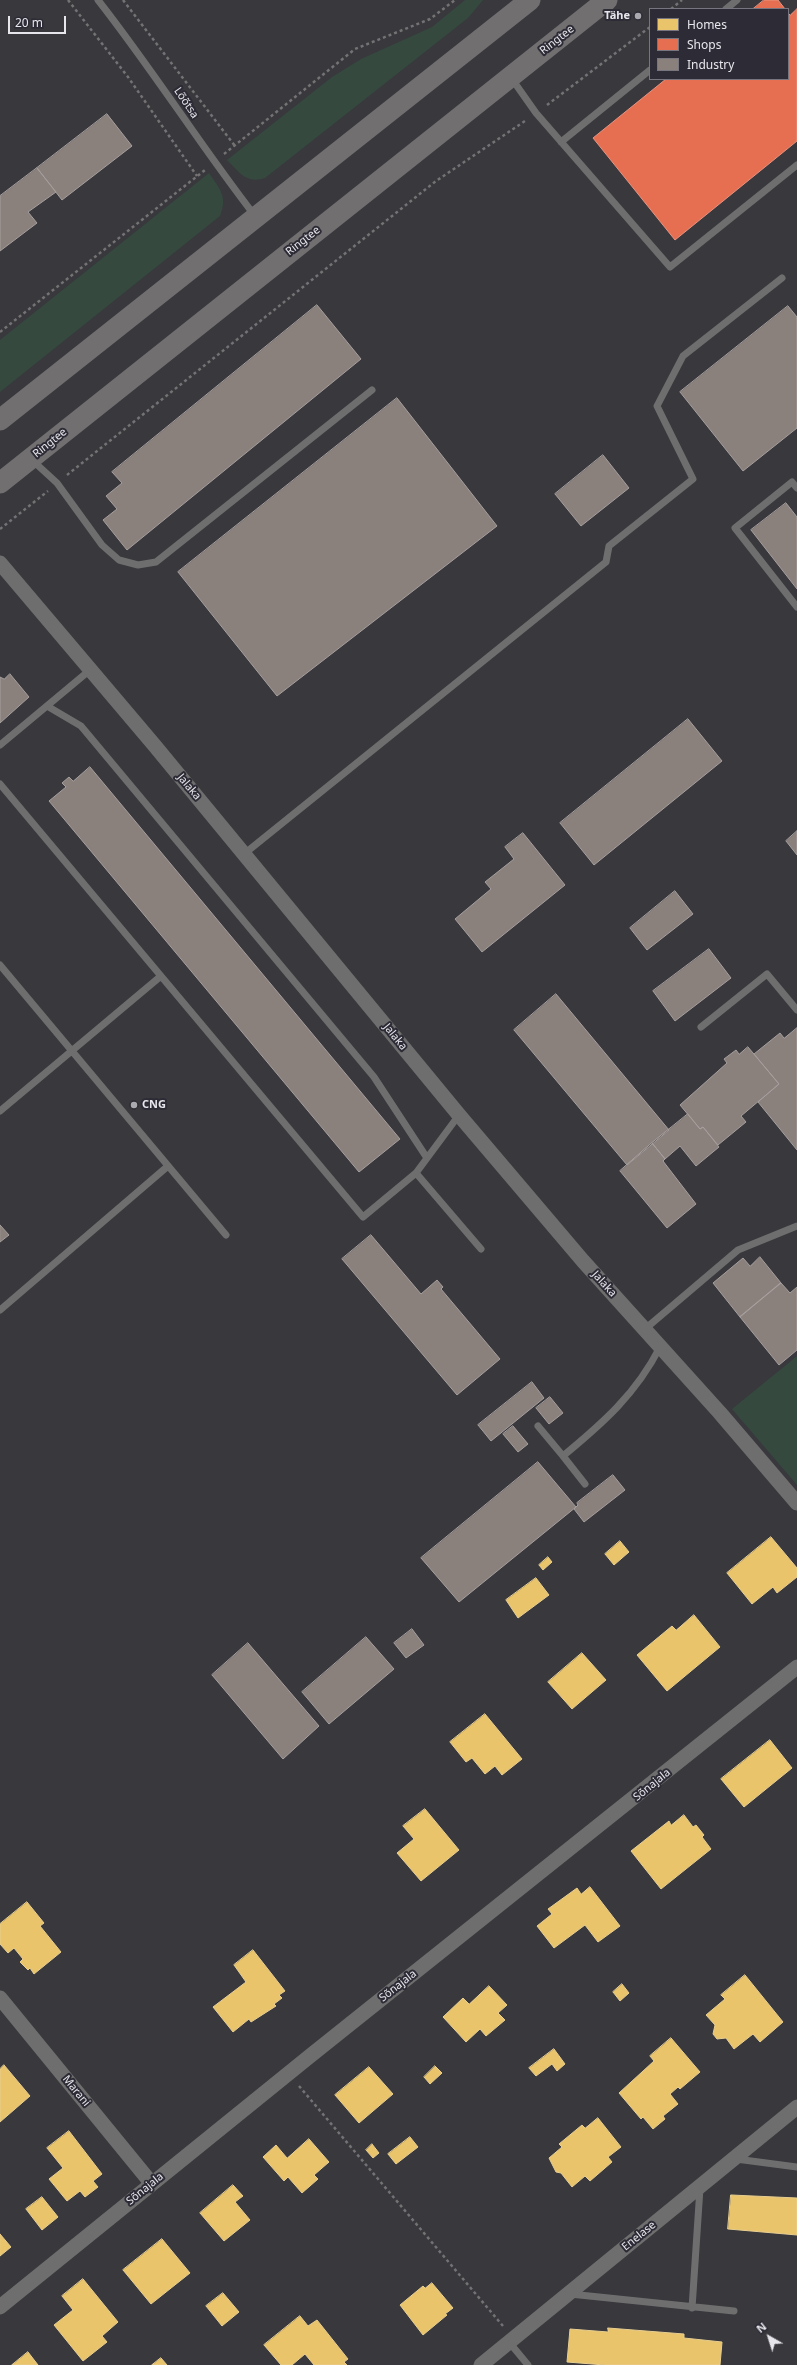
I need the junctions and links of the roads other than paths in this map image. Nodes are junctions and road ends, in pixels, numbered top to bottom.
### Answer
1 (98, 0) edge
2 (530, 0) edge
3 (607, 0) edge
4 (737, 0) edge
5 (727, 8) edge
6 (649, 71) edge
7 (510, 77) junction
8 (561, 142) junction
9 (797, 165) edge
10 (256, 218) junction
11 (782, 278) dead end
12 (372, 390) dead end
13 (0, 420) edge
14 (31, 458) junction
15 (0, 483) edge
16 (797, 488) edge
17 (0, 563) edge
18 (797, 607) edge
19 (90, 670) junction
20 (47, 706) junction
21 (0, 745) edge
22 (0, 784) edge
23 (244, 854) junction
24 (0, 965) edge
25 (161, 976) junction
26 (797, 1010) edge
27 (701, 1027) dead end
28 (72, 1051) junction
29 (0, 1111) edge
30 (459, 1115) junction
31 (427, 1158) junction
32 (168, 1166) junction
33 (416, 1173) junction
34 (797, 1226) edge
35 (226, 1235) dead end
36 (481, 1249) dead end
37 (0, 1310) edge
38 (645, 1329) junction
39 (660, 1346) junction
40 (538, 1426) dead end
41 (563, 1456) junction
42 (585, 1484) dead end
43 (797, 1503) edge
44 (797, 1668) edge
45 (0, 1998) edge
46 (5, 2014) edge
47 (797, 2107) edge
48 (734, 2159) junction
49 (797, 2167) edge
50 (152, 2184) junction
51 (700, 2187) junction
52 (568, 2294) junction
53 (0, 2307) edge
54 (692, 2308) junction
55 (734, 2311) dead end
56 (512, 2340) junction
57 (481, 2365) edge
58 (528, 2365) edge

1 - 10 lane, Lõõtsa
2 - 10 main road
3 - 7 main road, Ringtee
4 - 5 lane
6 - 8 lane
7 - 8 lane
7 - 14 main road, Ringtee
8 - 9 lane
10 - 13 main road
11 - 23 lane
12 - 14 lane
14 - 15 main road, Ringtee
16 - 18 lane
17 - 19 street, Jalaka
19 - 20 lane
19 - 23 street, Jalaka
20 - 21 lane
20 - 31 lane
22 - 25 lane
23 - 30 street, Jalaka
24 - 28 lane
25 - 28 lane
25 - 33 lane
26 - 27 lane
28 - 29 lane
28 - 32 lane
30 - 31 lane
30 - 38 street, Jalaka
31 - 33 lane
32 - 35 lane
32 - 37 lane
33 - 36 lane
34 - 38 lane
38 - 39 street, Jalaka
39 - 41 lane
39 - 43 street, Jalaka
40 - 41 lane
41 - 42 lane
44 - 50 street, Sõnajala
45 - 46 street, Marani
46 - 50 street, Marani
47 - 48 street, Enelase
48 - 49 lane
48 - 51 street, Enelase
50 - 53 street, Sõnajala
51 - 52 street, Enelase
51 - 54 lane
52 - 54 lane
52 - 56 street, Enelase
54 - 55 lane
56 - 57 street, Enelase
56 - 58 lane

